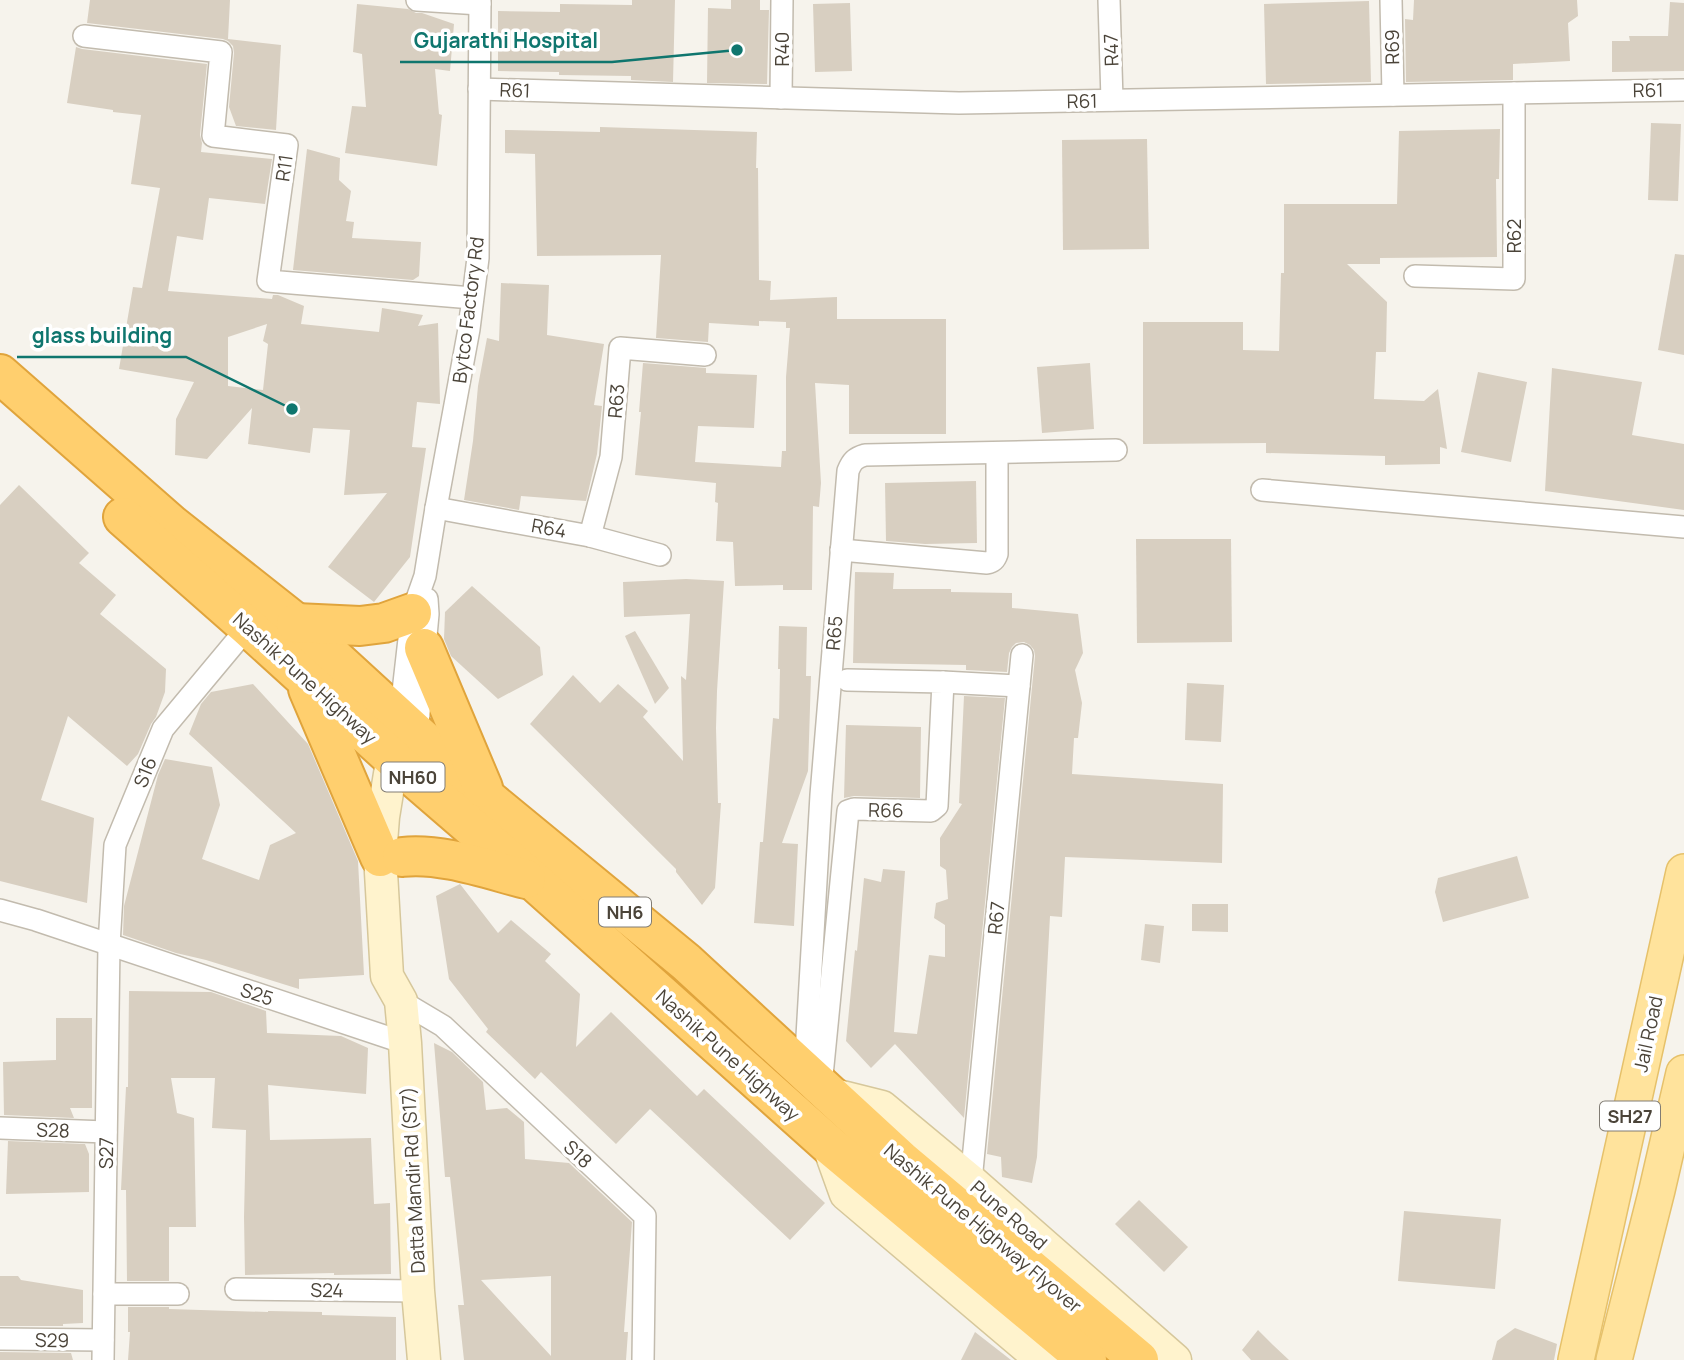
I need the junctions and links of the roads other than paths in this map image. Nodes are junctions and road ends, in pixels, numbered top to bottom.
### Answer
1 (417, 0) edge
2 (782, 0) edge
3 (1109, 0) edge
4 (1391, 0) edge
5 (480, 2) edge
6 (84, 36) dead end
7 (479, 89) junction
8 (1684, 90) edge
9 (1514, 93) junction
10 (1393, 95) junction
11 (781, 98) junction
12 (1112, 100) junction
13 (1415, 276) dead end
14 (472, 298) junction
15 (705, 355) dead end
16 (0, 374) edge
17 (0, 410) edge
18 (1116, 450) dead end
19 (997, 453) junction
20 (1262, 490) dead end
21 (436, 508) junction
22 (1684, 527) edge
23 (590, 536) junction
24 (841, 550) junction
25 (660, 555) dead end
26 (425, 576) junction
27 (296, 623) junction
28 (248, 627) junction
29 (418, 631) junction
30 (1022, 655) dead end
31 (303, 678) junction
32 (848, 680) dead end
33 (943, 682) junction
34 (1019, 686) junction
35 (405, 746) junction
36 (489, 800) junction
37 (821, 809) junction
38 (848, 811) junction
39 (391, 857) junction
40 (1684, 872) edge
41 (535, 882) junction
42 (0, 910) edge
43 (109, 945) junction
44 (401, 1001) junction
45 (405, 1043) junction
46 (1684, 1073) edge
47 (819, 1084) junction
48 (0, 1128) edge
49 (106, 1132) junction
50 (828, 1144) junction
51 (971, 1181) junction
52 (236, 1289) dead end
53 (418, 1291) junction
54 (104, 1294) junction
55 (177, 1294) dead end
56 (0, 1339) edge
57 (103, 1350) edge
58 (424, 1360) edge
59 (643, 1360) edge
60 (1042, 1360) edge
61 (1087, 1360) edge
62 (1139, 1360) edge
63 (1175, 1360) edge
64 (1576, 1360) edge
65 (1614, 1360) edge

1 - 5 street
2 - 11 street, R40
3 - 12 street, R47
4 - 10 street, R69
5 - 7 street, Bytco Factory Rd
6 - 14 street, R11
7 - 11 street, R61
7 - 14 street, Bytco Factory Rd
8 - 9 street, R61
9 - 10 street, R61
9 - 13 street, R62
10 - 12 street, R61
11 - 12 street, R61
14 - 21 street, Bytco Factory Rd
15 - 23 street, R63
16 - 27 highway, Nashik Pune Highway / NH60
17 - 28 highway, Nashik Pune Highway / NH60
18 - 19 street, R65
19 - 24 street, R65
19 - 24 street
20 - 22 street
21 - 23 street, R64
21 - 26 street, Bytco Factory Rd
23 - 25 street, R64
24 - 37 street, R65
26 - 29 street, Bytco Factory Rd
26 - 29 street, Bytco Factory Rd
27 - 29 highway
27 - 35 highway, Nashik Pune Highway / NH60
28 - 31 highway, Nashik Pune Highway / NH60
28 - 43 street, S16
29 - 35 street, Bytco Factory Rd
29 - 35 street, Bytco Factory Rd
29 - 36 highway
30 - 34 street, R67
31 - 35 highway, Nashik Pune Highway / NH60
31 - 39 highway
32 - 33 street
33 - 34 street
33 - 38 street, R66
34 - 51 street, R67
35 - 36 highway, Nashik Pune Highway / NH6
35 - 39 main road, Datta Mandir Rd (S17)
35 - 41 highway, Nashik Pune Highway / NH60
36 - 47 highway, Nashik Pune Highway / NH6
37 - 38 street
37 - 47 street, R65
38 - 47 street, R66
39 - 41 highway
39 - 44 main road, Datta Mandir Rd (S17)
40 - 64 main road, Jail Road / SH27
41 - 50 highway, Nashik Pune Highway / NH60
42 - 43 street, S25
43 - 45 street, S25
43 - 49 street, S27
44 - 45 main road, Datta Mandir Rd (S17)
44 - 59 street, S18
45 - 53 main road, Datta Mandir Rd (S17)
46 - 65 main road
47 - 51 main road, Pune Road
47 - 62 highway, Nashik Pune Highway Flyover / NH6
48 - 49 street, S28
49 - 54 street, S27
50 - 60 main road
50 - 61 highway, Nashik Pune Highway Flyover
51 - 63 main road, Pune Road
52 - 53 street, S24
53 - 58 main road, Datta Mandir Rd (S17)
54 - 55 street
54 - 57 street, S27
56 - 57 street, S29

